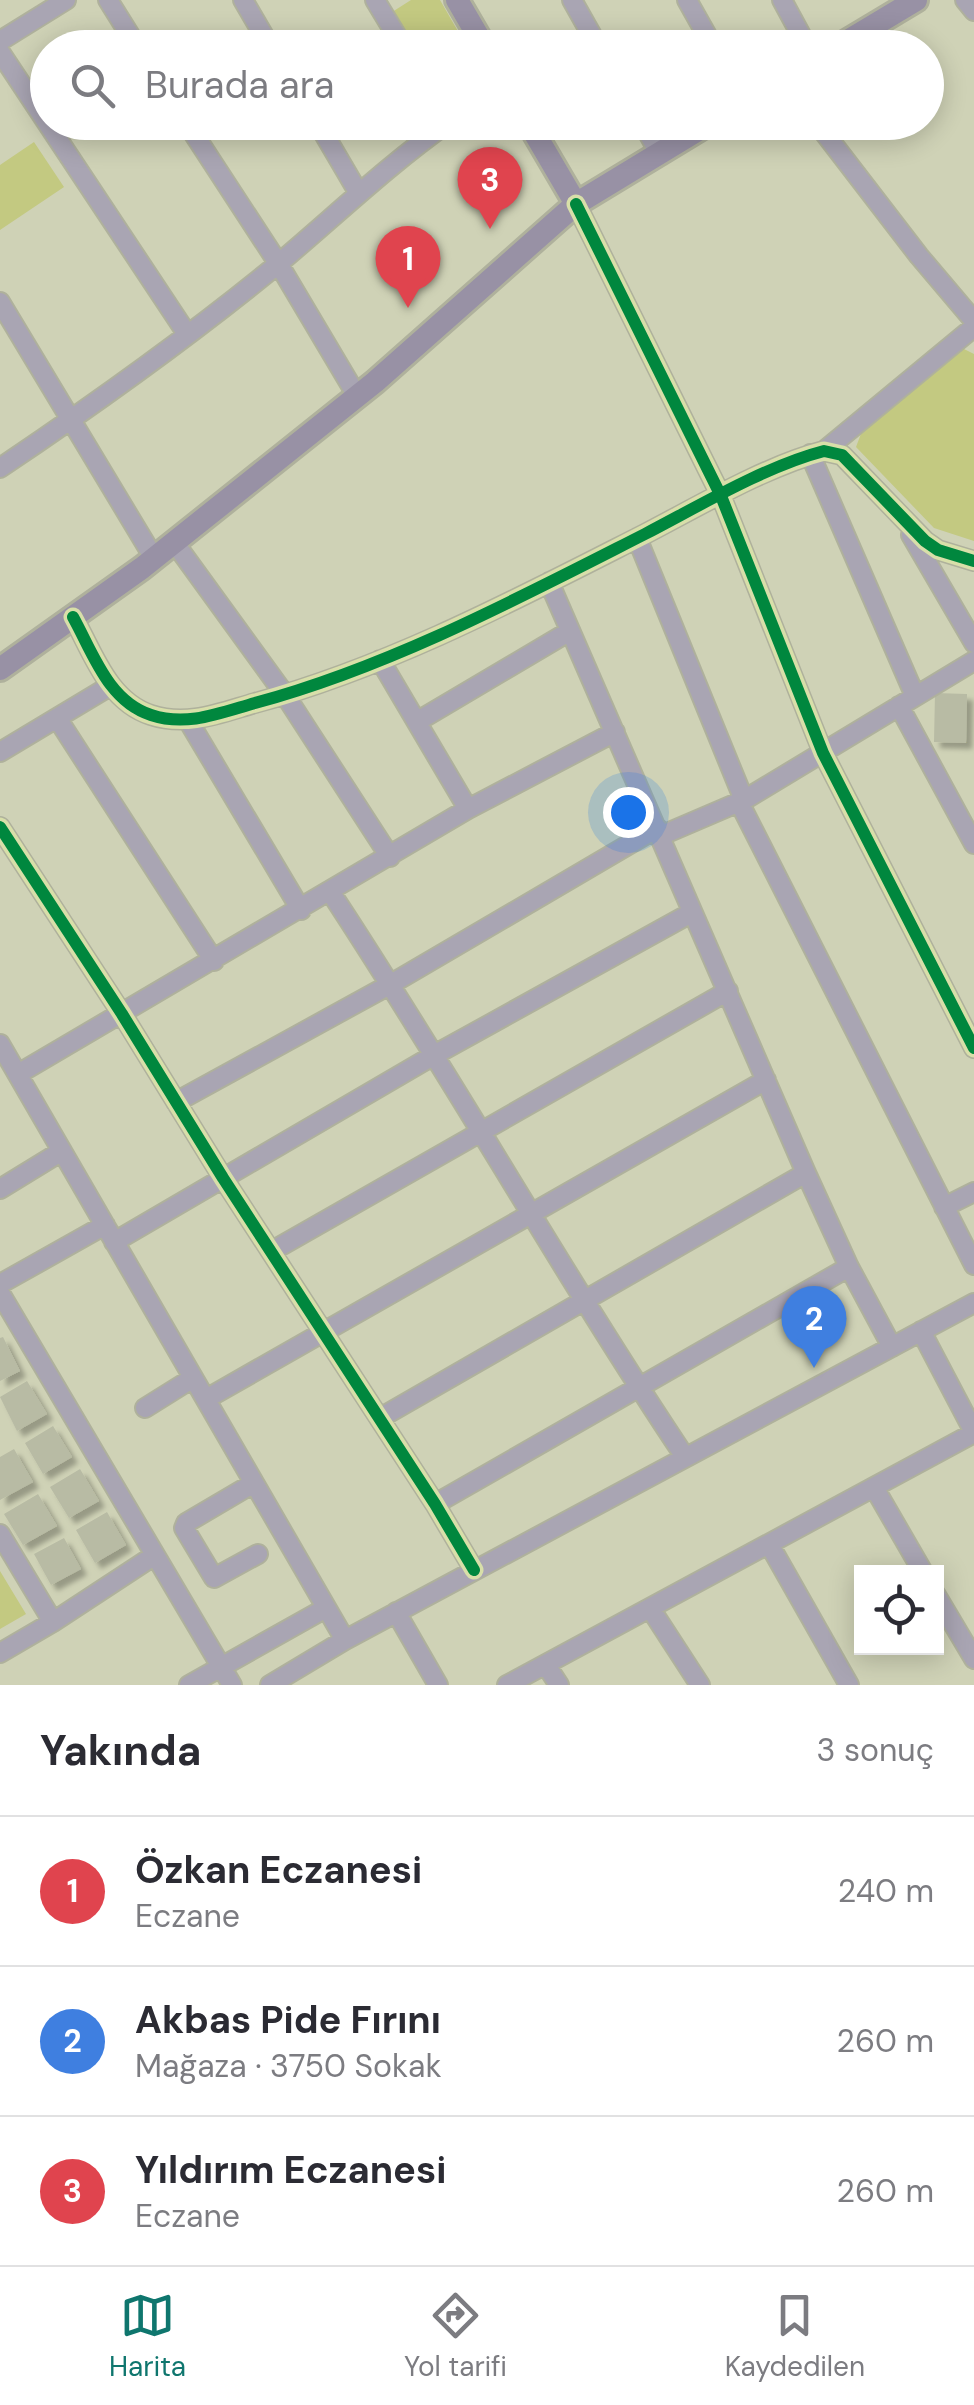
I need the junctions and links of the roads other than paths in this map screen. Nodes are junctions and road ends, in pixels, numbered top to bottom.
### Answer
1 (66, 0) edge
2 (108, 0) edge
3 (243, 0) edge
4 (375, 0) edge
5 (457, 0) edge
6 (572, 0) edge
7 (688, 0) edge
8 (782, 0) edge
9 (916, 0) edge
10 (965, 0) edge
11 (883, 8) edge
12 (974, 11) edge
13 (127, 30) edge
14 (261, 30) edge
15 (393, 30) edge
16 (474, 30) edge
17 (589, 30) edge
18 (704, 30) edge
19 (798, 30) edge
20 (857, 30) edge
21 (0, 42) edge
22 (0, 52) edge
23 (30, 97) edge
24 (58, 140) edge
25 (198, 140) edge
26 (327, 140) edge
27 (426, 140) edge
28 (539, 140) edge
29 (652, 140) edge
30 (682, 140) edge
31 (830, 140) edge
32 (659, 154) junction
33 (358, 192) junction
34 (576, 204) junction
35 (278, 263) junction
36 (0, 302) edge
37 (974, 324) edge
38 (187, 334) junction
39 (357, 396) junction
40 (73, 419) junction
41 (817, 452) junction
42 (0, 468) edge
43 (721, 496) junction
44 (903, 521) junction
45 (637, 538) junction
46 (174, 542) junction
47 (154, 558) junction
48 (974, 560) edge
49 (548, 582) junction
50 (74, 617) junction
51 (570, 631) junction
52 (974, 643) edge
53 (380, 660) junction
54 (974, 661) edge
55 (0, 669) edge
56 (110, 686) junction
57 (285, 695) junction
58 (907, 701) junction
59 (58, 718) junction
60 (418, 721) junction
61 (188, 722) junction
62 (614, 732) junction
63 (0, 752) edge
64 (822, 753) junction
65 (742, 801) junction
66 (468, 810) junction
67 (0, 827) edge
68 (659, 832) junction
69 (974, 844) edge
70 (390, 857) junction
71 (331, 893) junction
72 (302, 910) junction
73 (691, 914) junction
74 (214, 960) junction
75 (391, 984) junction
76 (728, 992) junction
77 (122, 1014) junction
78 (974, 1048) edge
79 (2, 1050) edge
80 (436, 1054) junction
81 (18, 1074) junction
82 (766, 1080) junction
83 (176, 1102) junction
84 (482, 1132) junction
85 (62, 1152) junction
86 (806, 1173) junction
87 (223, 1178) junction
88 (0, 1188) edge
89 (974, 1192) edge
90 (944, 1208) junction
91 (534, 1214) junction
92 (110, 1233) junction
93 (272, 1251) junction
94 (974, 1265) edge
95 (850, 1267) junction
96 (0, 1284) edge
97 (0, 1292) edge
98 (586, 1300) junction
99 (974, 1303) edge
100 (922, 1331) junction
101 (324, 1334) junction
102 (892, 1347) junction
103 (193, 1378) junction
104 (639, 1389) junction
105 (206, 1399) junction
106 (146, 1408) dead end
107 (380, 1418) junction
108 (974, 1433) edge
109 (685, 1458) junction
110 (254, 1483) junction
111 (874, 1490) junction
112 (436, 1504) junction
113 (0, 1534) edge
114 (769, 1544) junction
115 (258, 1554) dead end
116 (155, 1555) junction
117 (919, 1565) edge
118 (474, 1570) junction
119 (326, 1608) junction
120 (650, 1608) junction
121 (944, 1608) edge
122 (396, 1612) junction
123 (54, 1622) junction
124 (345, 1640) junction
125 (0, 1653) edge
126 (974, 1659) edge
127 (221, 1666) junction
128 (546, 1666) junction
129 (189, 1685) edge
130 (232, 1685) edge
131 (270, 1685) edge
132 (438, 1685) edge
133 (507, 1685) edge
134 (559, 1685) edge
135 (700, 1685) edge
136 (849, 1685) edge

1 - 21 street
2 - 13 street
3 - 14 street
4 - 15 street
5 - 16 main road
6 - 17 street
7 - 18 street
8 - 19 street
9 - 11 main road
10 - 12 street
11 - 20 main road
22 - 23 street
24 - 38 street
25 - 35 street
26 - 33 street
27 - 33 street
28 - 34 main road
29 - 32 street
30 - 32 main road
31 - 37 street
32 - 34 main road
33 - 35 street
34 - 39 main road
34 - 43 street
35 - 38 street
35 - 39 street
36 - 40 street
37 - 41 street
38 - 40 street
39 - 46 main road
40 - 42 street
40 - 47 street
41 - 43 street
41 - 44 street
41 - 58 street
43 - 45 street
43 - 64 street
44 - 48 street
44 - 52 street
45 - 49 street
45 - 65 street
46 - 47 main road
46 - 57 street
47 - 50 main road
49 - 51 street
49 - 53 street
50 - 55 main road
50 - 56 street
51 - 60 street
51 - 62 street
53 - 57 street
53 - 60 street
54 - 58 street
56 - 59 street
56 - 61 street
57 - 61 street
57 - 70 street
58 - 64 street
58 - 69 street
59 - 63 street
59 - 74 street
60 - 66 street
61 - 72 street
62 - 66 street
62 - 68 street
64 - 65 street
64 - 78 street
65 - 68 street
65 - 90 street
66 - 70 street
67 - 77 street
68 - 73 street
68 - 75 street
70 - 71 street
71 - 72 street
71 - 75 street
72 - 74 street
73 - 76 street
73 - 80 street
74 - 77 street
75 - 80 street
75 - 83 street
76 - 82 street
76 - 84 street
77 - 81 street
77 - 83 street
79 - 81 street
80 - 84 street
80 - 87 street
81 - 85 street
82 - 86 street
82 - 91 street
83 - 87 street
84 - 91 street
84 - 93 street
85 - 88 street
85 - 92 street
86 - 95 street
86 - 98 street
87 - 92 street
87 - 93 street
89 - 90 street
90 - 94 street
91 - 98 street
91 - 101 street
92 - 96 street
92 - 103 street
93 - 101 street
95 - 102 street
95 - 104 street
97 - 116 street
98 - 104 street
98 - 107 street
99 - 100 street
100 - 102 street
100 - 108 street
101 - 105 street
101 - 107 street
102 - 109 street
103 - 105 street
103 - 106 street
104 - 109 street
104 - 112 street
105 - 110 street
107 - 112 street
108 - 111 street
109 - 118 street
110 - 115 street
110 - 119 street
111 - 114 street
111 - 117 street
112 - 118 street
113 - 123 street
114 - 120 street
114 - 136 street
116 - 123 street
116 - 127 street
118 - 122 street
119 - 124 street
119 - 127 street
120 - 128 street
120 - 135 street
121 - 126 street
122 - 124 street
122 - 132 street
123 - 125 street
124 - 131 street
127 - 129 street
127 - 130 street
128 - 133 street
128 - 134 street

